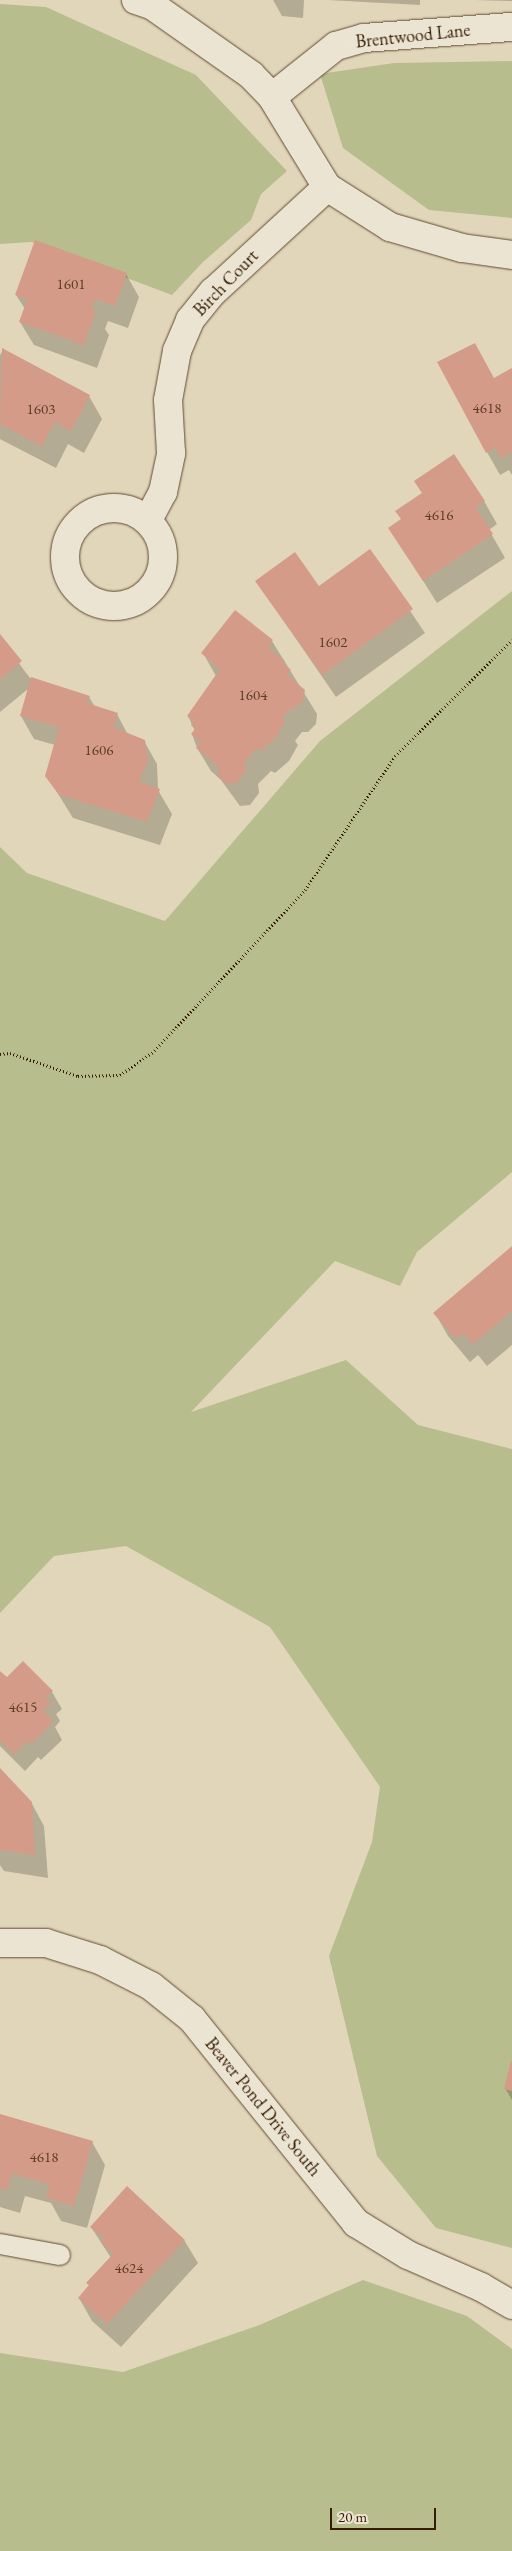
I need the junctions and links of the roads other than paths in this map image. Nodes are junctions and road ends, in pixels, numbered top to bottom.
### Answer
1 (136, 0) edge
2 (512, 26) edge
3 (272, 97) junction
4 (327, 187) junction
5 (512, 255) edge
6 (148, 520) dead end
7 (0, 1943) edge
8 (0, 2244) edge
9 (60, 2256) dead end
10 (512, 2305) edge

1 - 3 street
2 - 3 street, Brentwood Lane
3 - 4 street
4 - 5 street
4 - 6 street, Birch Court
7 - 10 street, Beaver Pond Drive South
8 - 9 lane

